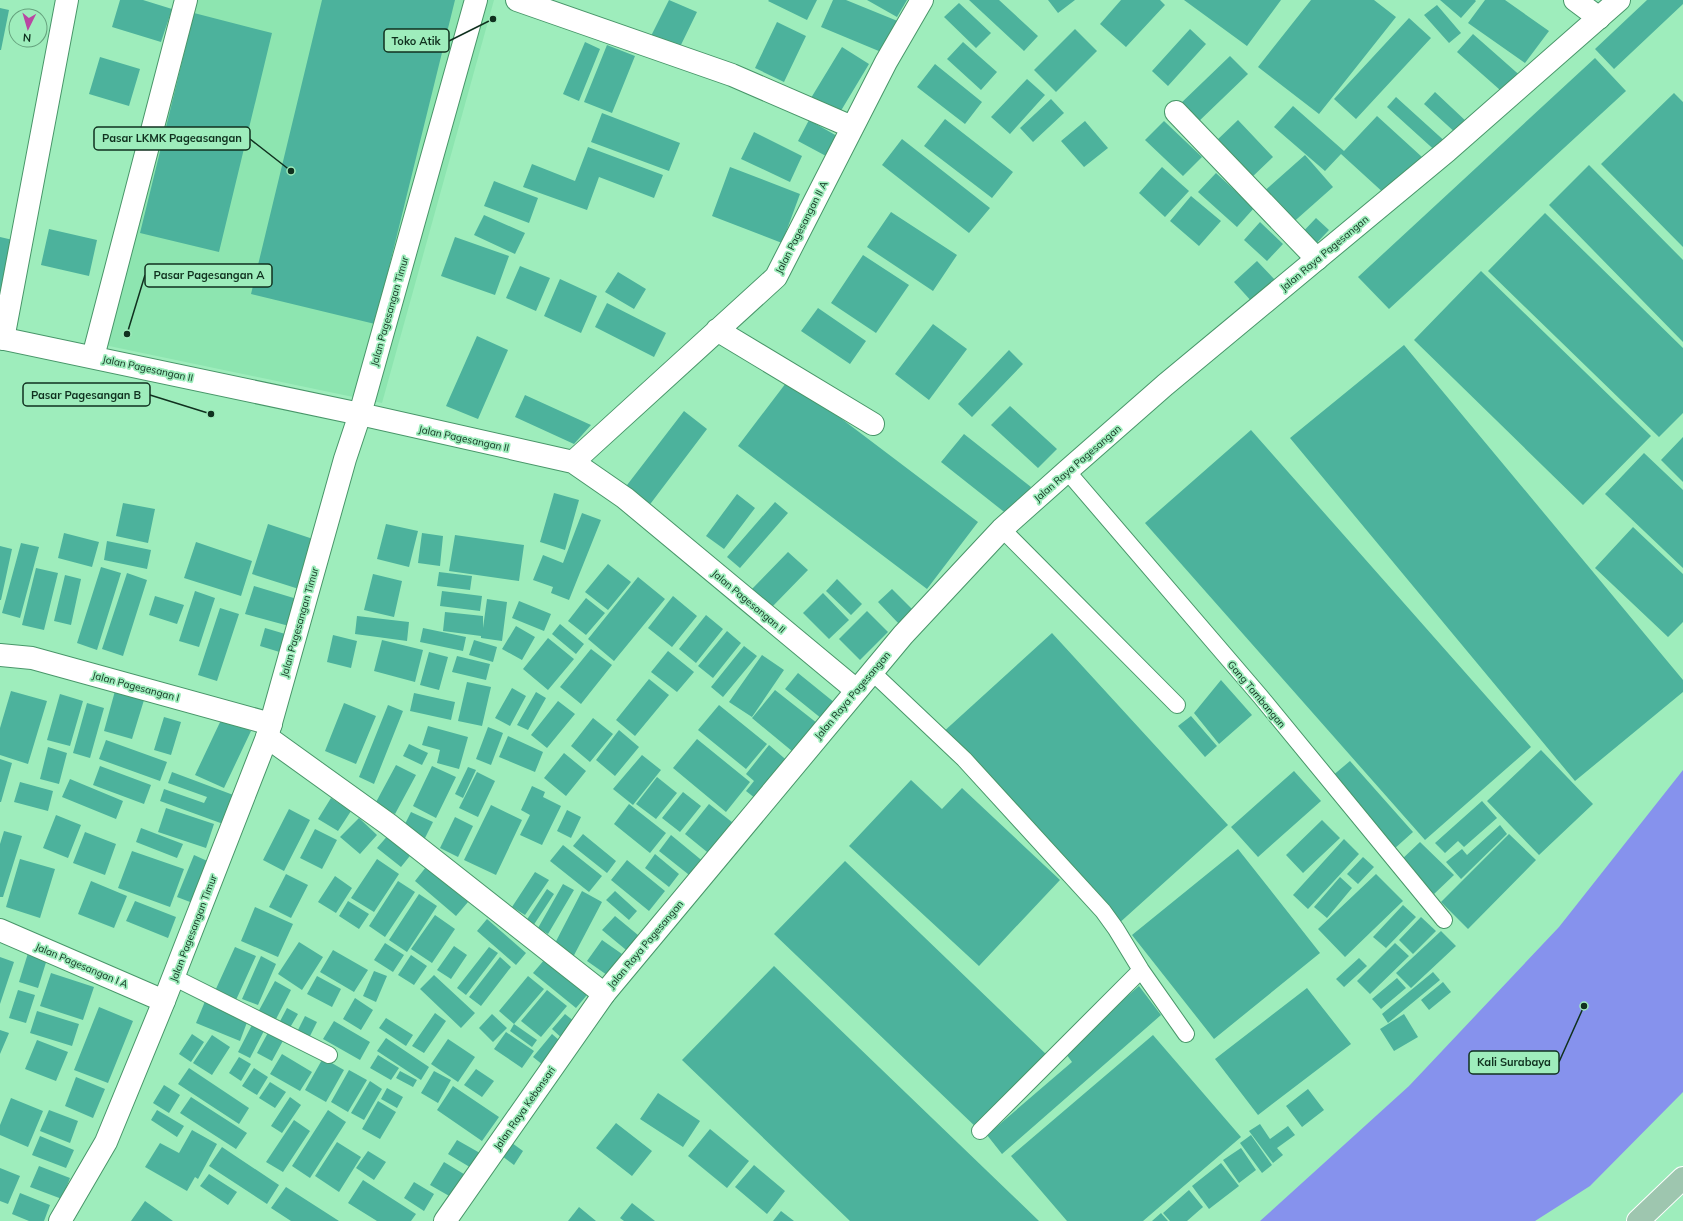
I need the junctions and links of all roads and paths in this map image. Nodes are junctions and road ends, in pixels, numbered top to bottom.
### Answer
1 (67, 0) edge
2 (186, 0) edge
3 (476, 0) edge
4 (517, 0) edge
5 (922, 0) edge
6 (1575, 0) edge
7 (1619, 0) edge
8 (1599, 18) junction
9 (1176, 112) dead end
10 (852, 128) junction
11 (1317, 259) junction
12 (717, 330) junction
13 (2, 338) edge
14 (93, 357) junction
15 (360, 414) junction
16 (873, 424) dead end
17 (573, 462) junction
18 (1067, 471) junction
19 (1002, 530) junction
20 (0, 655) edge
21 (872, 672) junction
22 (856, 690) junction
23 (1177, 705) dead end
24 (269, 730) junction
25 (1444, 920) dead end
26 (0, 930) edge
27 (1141, 970) junction
28 (173, 977) junction
29 (604, 994) junction
30 (164, 1001) junction
31 (1186, 1034) dead end
32 (329, 1055) dead end
33 (980, 1131) dead end
34 (1683, 1178) edge
35 (60, 1221) edge
36 (445, 1221) edge
37 (1638, 1221) edge

1 - 13 street
2 - 14 street
3 - 15 street, Jalan Pagesangan Timur
4 - 10 street
5 - 10 street, Jalan Pagesangan II A
6 - 8 street
7 - 8 street, Jalan Raya Pagesangan
8 - 11 street, Jalan Raya Pagesangan
9 - 11 street
10 - 12 street, Jalan Pagesangan II A
11 - 18 street, Jalan Raya Pagesangan
12 - 16 street
12 - 17 street, Jalan Pagesangan II A
13 - 14 street, Jalan Pagesangan II
14 - 15 street, Jalan Pagesangan II
15 - 17 street, Jalan Pagesangan II
15 - 24 street, Jalan Pagesangan Timur
17 - 22 street, Jalan Pagesangan II
18 - 19 street, Jalan Raya Pagesangan
18 - 25 lane, Gang Tambangan
19 - 21 street, Jalan Raya Pagesangan
19 - 23 lane
20 - 24 street, Jalan Pagesangan I
21 - 22 street, Jalan Raya Pagesangan
21 - 27 lane
22 - 29 street, Jalan Raya Pagesangan
24 - 28 street, Jalan Pagesangan Timur
24 - 29 street
26 - 30 street, Jalan Pagesangan I A
27 - 31 lane
27 - 33 lane
28 - 30 street, Jalan Pagesangan Timur
28 - 32 lane
29 - 36 street, Jalan Raya Kebonsari
30 - 35 street, Jalan Pagesangan Timur
34 - 37 main road

